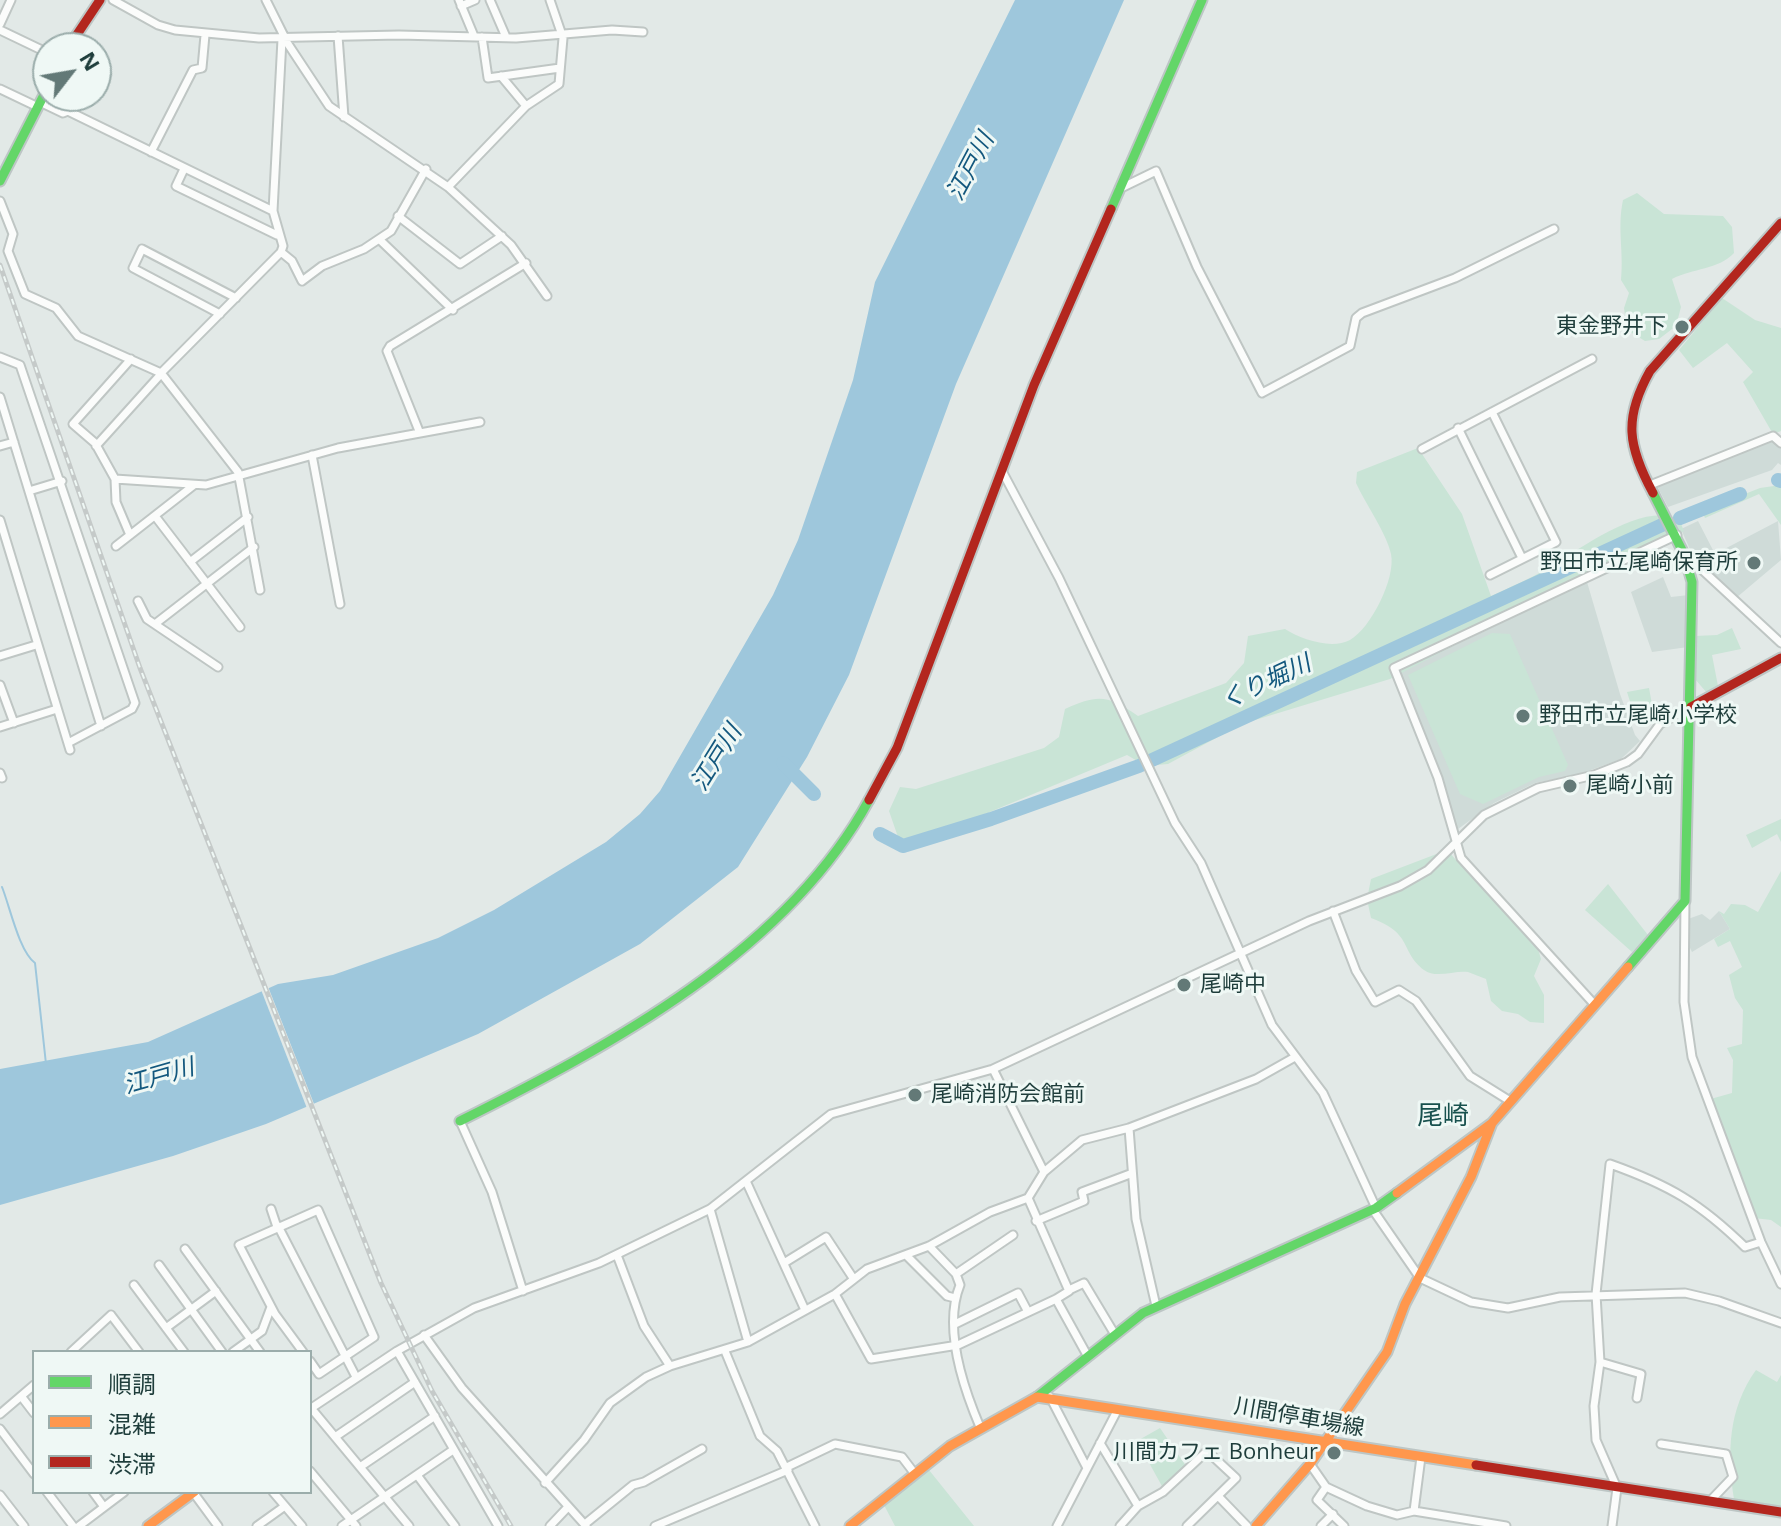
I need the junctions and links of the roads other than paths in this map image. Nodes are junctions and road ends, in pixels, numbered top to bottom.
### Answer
1 (11, 0) edge
2 (100, 0) edge
3 (113, 0) edge
4 (266, 0) edge
5 (475, 0) edge
6 (490, 0) edge
7 (550, 0) edge
8 (1202, 0) edge
9 (460, 3) edge
10 (0, 24) edge
11 (0, 30) edge
12 (79, 32) edge
13 (643, 32) dead end
14 (205, 35) junction
15 (563, 35) junction
16 (338, 36) junction
17 (478, 37) junction
18 (506, 37) junction
19 (284, 39) junction
20 (32, 45) edge
21 (560, 68) junction
22 (501, 76) junction
23 (0, 89) edge
24 (32, 101) edge
25 (526, 106) junction
26 (35, 112) edge
27 (70, 112) edge
28 (344, 117) junction
29 (151, 152) junction
30 (184, 169) junction
31 (426, 169) junction
32 (0, 181) edge
33 (448, 187) junction
34 (1119, 189) junction
35 (0, 201) edge
36 (273, 211) junction
37 (398, 216) junction
38 (1781, 223) edge
39 (1554, 229) dead end
40 (277, 235) junction
41 (502, 236) junction
42 (380, 240) junction
43 (281, 252) junction
44 (526, 263) junction
45 (187, 272) junction
46 (178, 291) junction
47 (547, 296) dead end
48 (236, 298) junction
49 (453, 310) junction
50 (220, 314) junction
51 (1, 358) edge
52 (131, 359) junction
53 (1592, 359) dead end
54 (0, 369) edge
55 (161, 374) junction
56 (0, 397) edge
57 (1492, 412) junction
58 (480, 422) dead end
59 (1458, 428) junction
60 (419, 431) junction
61 (14, 442) junction
62 (1781, 443) edge
63 (0, 446) edge
64 (96, 446) junction
65 (1422, 449) dead end
66 (312, 455) junction
67 (1002, 471) junction
68 (240, 477) junction
69 (115, 479) junction
70 (62, 481) junction
71 (194, 485) junction
72 (1650, 485) junction
73 (29, 491) junction
74 (155, 516) junction
75 (248, 517) junction
76 (0, 520) edge
77 (1676, 532) junction
78 (130, 535) junction
79 (116, 546) dead end
80 (254, 547) junction
81 (1685, 554) junction
82 (1522, 558) junction
83 (190, 562) junction
84 (1490, 575) dead end
85 (207, 584) junction
86 (260, 590) dead end
87 (138, 601) dead end
88 (340, 604) dead end
89 (155, 624) junction
90 (240, 627) dead end
91 (1781, 643) edge
92 (36, 645) junction
93 (0, 656) edge
94 (1781, 658) edge
95 (218, 667) dead end
96 (0, 685) edge
97 (1691, 707) junction
98 (57, 709) junction
99 (14, 723) junction
100 (101, 726) junction
101 (0, 727) edge
102 (1457, 841) junction
103 (1685, 901) junction
104 (1333, 911) junction
105 (1241, 954) junction
106 (1594, 1004) junction
107 (1295, 1057) junction
108 (993, 1069) junction
109 (1510, 1101) junction
110 (460, 1121) joint
111 (1492, 1123) junction
112 (1129, 1128) junction
113 (1044, 1172) junction
114 (1130, 1174) junction
115 (746, 1181) junction
116 (1028, 1198) junction
117 (271, 1209) dead end
118 (710, 1209) junction
119 (1374, 1209) junction
120 (1036, 1221) junction
121 (277, 1226) junction
122 (1013, 1235) dead end
123 (1761, 1242) junction
124 (929, 1246) junction
125 (185, 1249) dead end
126 (617, 1255) junction
127 (906, 1255) junction
128 (784, 1263) junction
129 (159, 1265) dead end
130 (956, 1274) junction
131 (853, 1278) junction
132 (1420, 1278) junction
133 (1781, 1284) edge
134 (134, 1285) dead end
135 (1069, 1290) junction
136 (216, 1291) junction
137 (523, 1291) junction
138 (835, 1294) junction
139 (1596, 1294) junction
140 (955, 1298) junction
141 (1056, 1299) junction
142 (1156, 1306) junction
143 (271, 1307) junction
144 (191, 1310) junction
145 (805, 1310) junction
146 (1028, 1312) junction
147 (1781, 1323) edge
148 (955, 1324) junction
149 (166, 1328) junction
150 (1114, 1333) junction
151 (424, 1335) junction
152 (251, 1339) junction
153 (748, 1342) junction
154 (81, 1343) junction
155 (958, 1345) junction
156 (73, 1350) edge
157 (86, 1350) edge
158 (137, 1350) edge
159 (182, 1350) edge
160 (221, 1350) edge
161 (236, 1350) edge
162 (259, 1350) edge
163 (302, 1350) edge
164 (397, 1351) junction
165 (725, 1351) junction
166 (1087, 1355) junction
167 (345, 1356) junction
168 (1600, 1362) junction
169 (312, 1364) edge
170 (670, 1366) junction
171 (356, 1377) junction
172 (415, 1382) junction
173 (32, 1387) edge
174 (21, 1396) junction
175 (1037, 1397) junction
176 (1050, 1397) junction
177 (1637, 1398) dead end
178 (312, 1408) edge
179 (1118, 1409) junction
180 (32, 1410) edge
181 (312, 1410) edge
182 (0, 1414) edge
183 (435, 1416) junction
184 (980, 1427) junction
185 (0, 1429) edge
186 (335, 1437) junction
187 (1327, 1441) junction
188 (1100, 1443) junction
189 (1661, 1444) dead end
190 (702, 1449) dead end
191 (453, 1450) junction
192 (1421, 1457) junction
193 (1310, 1464) junction
194 (360, 1467) junction
195 (1087, 1468) junction
196 (787, 1469) junction
197 (32, 1471) edge
198 (312, 1473) edge
199 (915, 1474) junction
200 (417, 1475) junction
201 (545, 1483) junction
202 (1326, 1487) junction
203 (1617, 1488) junction
204 (49, 1494) edge
205 (94, 1494) edge
206 (121, 1494) edge
207 (190, 1494) edge
208 (194, 1494) edge
209 (275, 1494) edge
210 (0, 1495) edge
211 (1218, 1496) junction
212 (385, 1497) junction
213 (1711, 1500) junction
214 (285, 1506) junction
215 (1138, 1506) junction
216 (104, 1507) junction
217 (568, 1507) junction
218 (1414, 1511) junction
219 (1781, 1512) edge
220 (1333, 1514) junction
221 (353, 1523) edge
222 (1479, 1524) edge
223 (298, 1525) edge
224 (586, 1525) edge
225 (24, 1526) edge
226 (76, 1526) edge
227 (148, 1526) edge
228 (218, 1526) edge
229 (257, 1526) edge
230 (342, 1526) edge
231 (409, 1526) edge
232 (455, 1526) edge
233 (498, 1526) edge
234 (550, 1526) edge
235 (655, 1526) edge
236 (815, 1526) edge
237 (850, 1526) edge
238 (1057, 1526) edge
239 (1120, 1526) edge
240 (1187, 1526) edge
241 (1247, 1526) edge
242 (1256, 1526) edge
243 (1321, 1526) edge
244 (1344, 1526) edge
245 (1506, 1526) edge
246 (1612, 1526) edge

1 - 10 street
2 - 12 street
3 - 14 street
4 - 19 street
5 - 9 street
6 - 18 street
7 - 15 street
8 - 34 street
9 - 17 street
11 - 20 street
13 - 15 street
14 - 19 street
14 - 29 street
15 - 18 street
15 - 21 street
16 - 17 street
16 - 19 street
16 - 28 street
17 - 18 street
17 - 22 street
19 - 28 street
19 - 36 street
21 - 22 street
21 - 25 street
22 - 25 street
23 - 24 street
25 - 33 street
26 - 32 street
27 - 29 street
28 - 31 street
29 - 30 street
30 - 36 street
30 - 40 street
31 - 33 street
31 - 37 street
33 - 41 street
34 - 39 street
34 - 67 street
35 - 52 street
36 - 40 street
37 - 41 street
37 - 42 street
38 - 72 street
40 - 43 street
41 - 44 street
42 - 43 street
42 - 49 street
43 - 48 street
44 - 47 street
44 - 49 street
45 - 46 street
45 - 46 street
45 - 48 street
46 - 50 street
48 - 50 street
49 - 60 street
50 - 55 street
51 - 54 street
51 - 70 street
52 - 55 street
52 - 64 street
53 - 57 street
55 - 64 street
55 - 68 street
56 - 61 street
57 - 59 street
57 - 82 street
58 - 60 street
59 - 65 street
59 - 82 street
60 - 66 street
61 - 63 street
61 - 73 street
62 - 72 street
64 - 69 street
66 - 68 street
66 - 88 street
67 - 105 street
67 - 110 street
68 - 71 street
68 - 75 street
69 - 71 street
69 - 78 street
70 - 73 street
70 - 100 street
71 - 74 street
72 - 77 street
73 - 100 street
74 - 78 street
74 - 83 street
75 - 80 street
75 - 83 street
76 - 92 street
77 - 81 street
77 - 102 street
78 - 79 street
80 - 85 street
80 - 86 street
81 - 91 street
81 - 97 street
82 - 84 street
83 - 85 street
85 - 89 street
85 - 90 street
87 - 89 street
89 - 95 street
92 - 93 street
92 - 98 street
94 - 97 street
96 - 99 street
97 - 102 street
97 - 103 street
98 - 99 street
98 - 100 street
99 - 101 street
102 - 104 street
102 - 106 street
103 - 106 street
103 - 123 street
104 - 105 street
104 - 109 street
105 - 107 street
105 - 108 street
106 - 109 street
107 - 112 street
107 - 119 street
108 - 113 street
108 - 115 street
109 - 111 street
110 - 137 street
111 - 119 street
111 - 132 street
112 - 113 street
112 - 114 street
113 - 116 street
114 - 120 street
114 - 142 street
115 - 118 street
115 - 128 street
116 - 120 street
116 - 124 street
117 - 121 street
118 - 126 street
118 - 153 street
119 - 132 street
119 - 142 street
120 - 135 street
121 - 143 street
121 - 167 street
121 - 167 street
122 - 130 street
123 - 133 street
123 - 139 street
124 - 127 street
124 - 130 street
125 - 136 street
126 - 137 street
126 - 170 street
127 - 131 street
127 - 140 street
128 - 131 street
128 - 145 street
129 - 144 street
130 - 140 street
131 - 138 street
132 - 139 street
132 - 187 street
134 - 149 street
135 - 141 street
135 - 150 street
136 - 144 street
136 - 152 street
137 - 151 street
138 - 145 street
138 - 155 street
139 - 147 street
139 - 168 street
140 - 148 street
141 - 146 street
141 - 166 street
142 - 150 street
143 - 152 street
143 - 163 street
144 - 149 street
144 - 160 street
145 - 153 street
146 - 148 street
146 - 155 street
148 - 155 street
149 - 159 street
150 - 166 street
151 - 164 street
151 - 201 street
152 - 161 street
152 - 162 street
153 - 165 street
154 - 156 street
154 - 157 street
154 - 158 street
155 - 184 street
164 - 171 street
164 - 172 street
165 - 170 street
165 - 196 street
166 - 175 street
167 - 169 street
167 - 171 street
168 - 177 street
168 - 203 street
170 - 201 street
171 - 178 street
172 - 183 street
172 - 186 street
173 - 174 street
174 - 180 street
174 - 182 street
175 - 176 street, 川間停車場線
175 - 184 street, 川間停車場線
176 - 179 street, 川間停車場線
176 - 195 street
179 - 187 street, 川間停車場線
179 - 188 street
181 - 186 street
183 - 191 street
183 - 194 street
184 - 199 street, 川間停車場線
185 - 197 street
186 - 194 street
187 - 192 street, 川間停車場線
187 - 193 street
188 - 195 street
188 - 215 street
189 - 213 street
190 - 224 street
191 - 200 street
191 - 233 street
192 - 203 street, 川間停車場線
192 - 218 street
193 - 202 street
193 - 242 street
194 - 212 street
195 - 238 street
196 - 199 street
196 - 235 street
196 - 236 street
198 - 221 street
199 - 237 street, 川間停車場線
200 - 212 street
200 - 232 street
201 - 217 street
202 - 218 street
202 - 220 street
203 - 213 street, 川間停車場線
203 - 246 street
204 - 226 street
205 - 216 street
206 - 216 street
207 - 227 street
208 - 228 street
209 - 214 street
210 - 225 street
211 - 215 street
211 - 240 street
211 - 241 street
212 - 221 street
212 - 231 street
213 - 219 street, 川間停車場線
214 - 223 street
214 - 229 street
215 - 239 street
216 - 226 street
217 - 224 street
217 - 234 street
218 - 222 street
220 - 243 street
220 - 244 street
221 - 230 street
222 - 245 street

